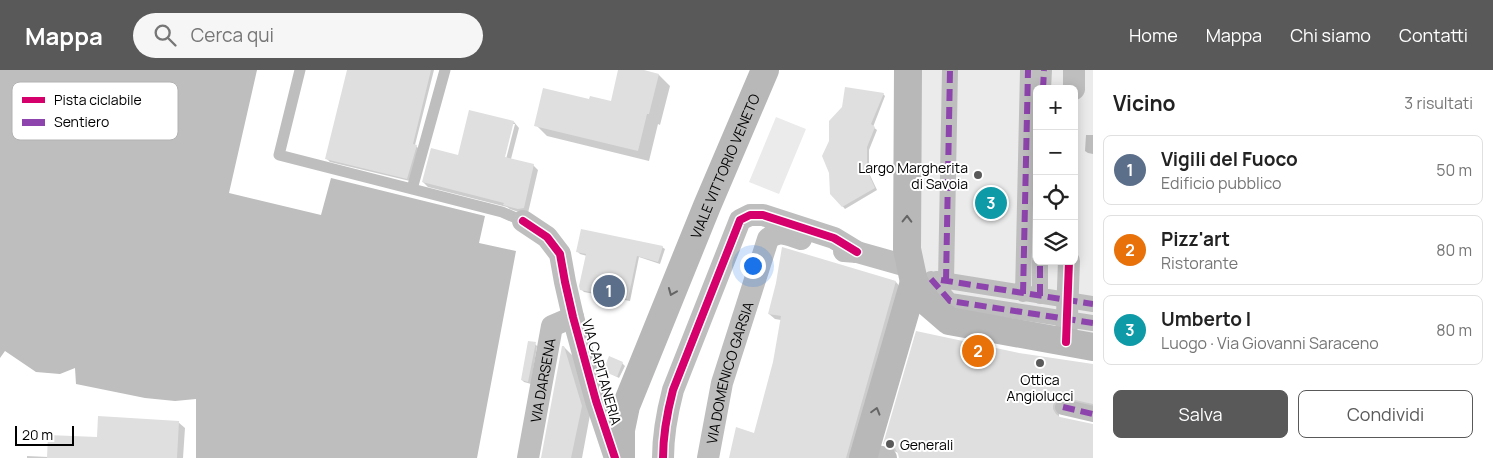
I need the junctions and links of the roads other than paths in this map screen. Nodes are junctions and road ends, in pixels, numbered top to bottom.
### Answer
1 (300, 70) edge
2 (445, 70) edge
3 (765, 70) edge
4 (908, 70) edge
5 (950, 70) edge
6 (1028, 70) edge
7 (1044, 70) edge
8 (1074, 70) edge
9 (1043, 85) edge
10 (1074, 85) edge
11 (412, 189) junction
12 (523, 221) joint
13 (857, 252) junction
14 (1040, 265) edge
15 (1069, 265) edge
16 (912, 275) junction
17 (946, 281) junction
18 (1022, 294) junction
19 (1040, 296) junction
20 (1093, 304) edge
21 (906, 313) junction
22 (573, 317) junction
23 (949, 321) junction
24 (1067, 321) junction
25 (1093, 323) edge
26 (1093, 347) edge
27 (1062, 406) dead end
28 (1093, 414) edge
29 (871, 456) edge
30 (528, 458) edge
31 (615, 458) edge
32 (621, 458) edge
33 (663, 458) edge
34 (708, 458) edge

1 - 11 lane
2 - 11 lane
3 -> 32 main road, VIALE VITTORIO VENETO
16 -> 4 main road
5 - 17 street
6 - 18 street
7 - 9 street
8 - 10 street
11 - 12 lane
12 - 22 street, VIA CAPITANERIA
13 - 16 street
13 - 33 street
13 - 34 street, VIA DOMENICO GARSIA
14 - 19 street
15 - 24 street
16 - 21 main road
16 - 23 main road
17 - 18 street
17 - 24 street
18 - 19 street
19 - 24 street
20 - 24 street
21 - 23 street
29 -> 21 main road
22 - 30 street, VIA DARSENA
22 - 31 street, VIA CAPITANERIA
23 - 24 main road
24 - 25 street
24 - 26 main road
27 - 28 street

